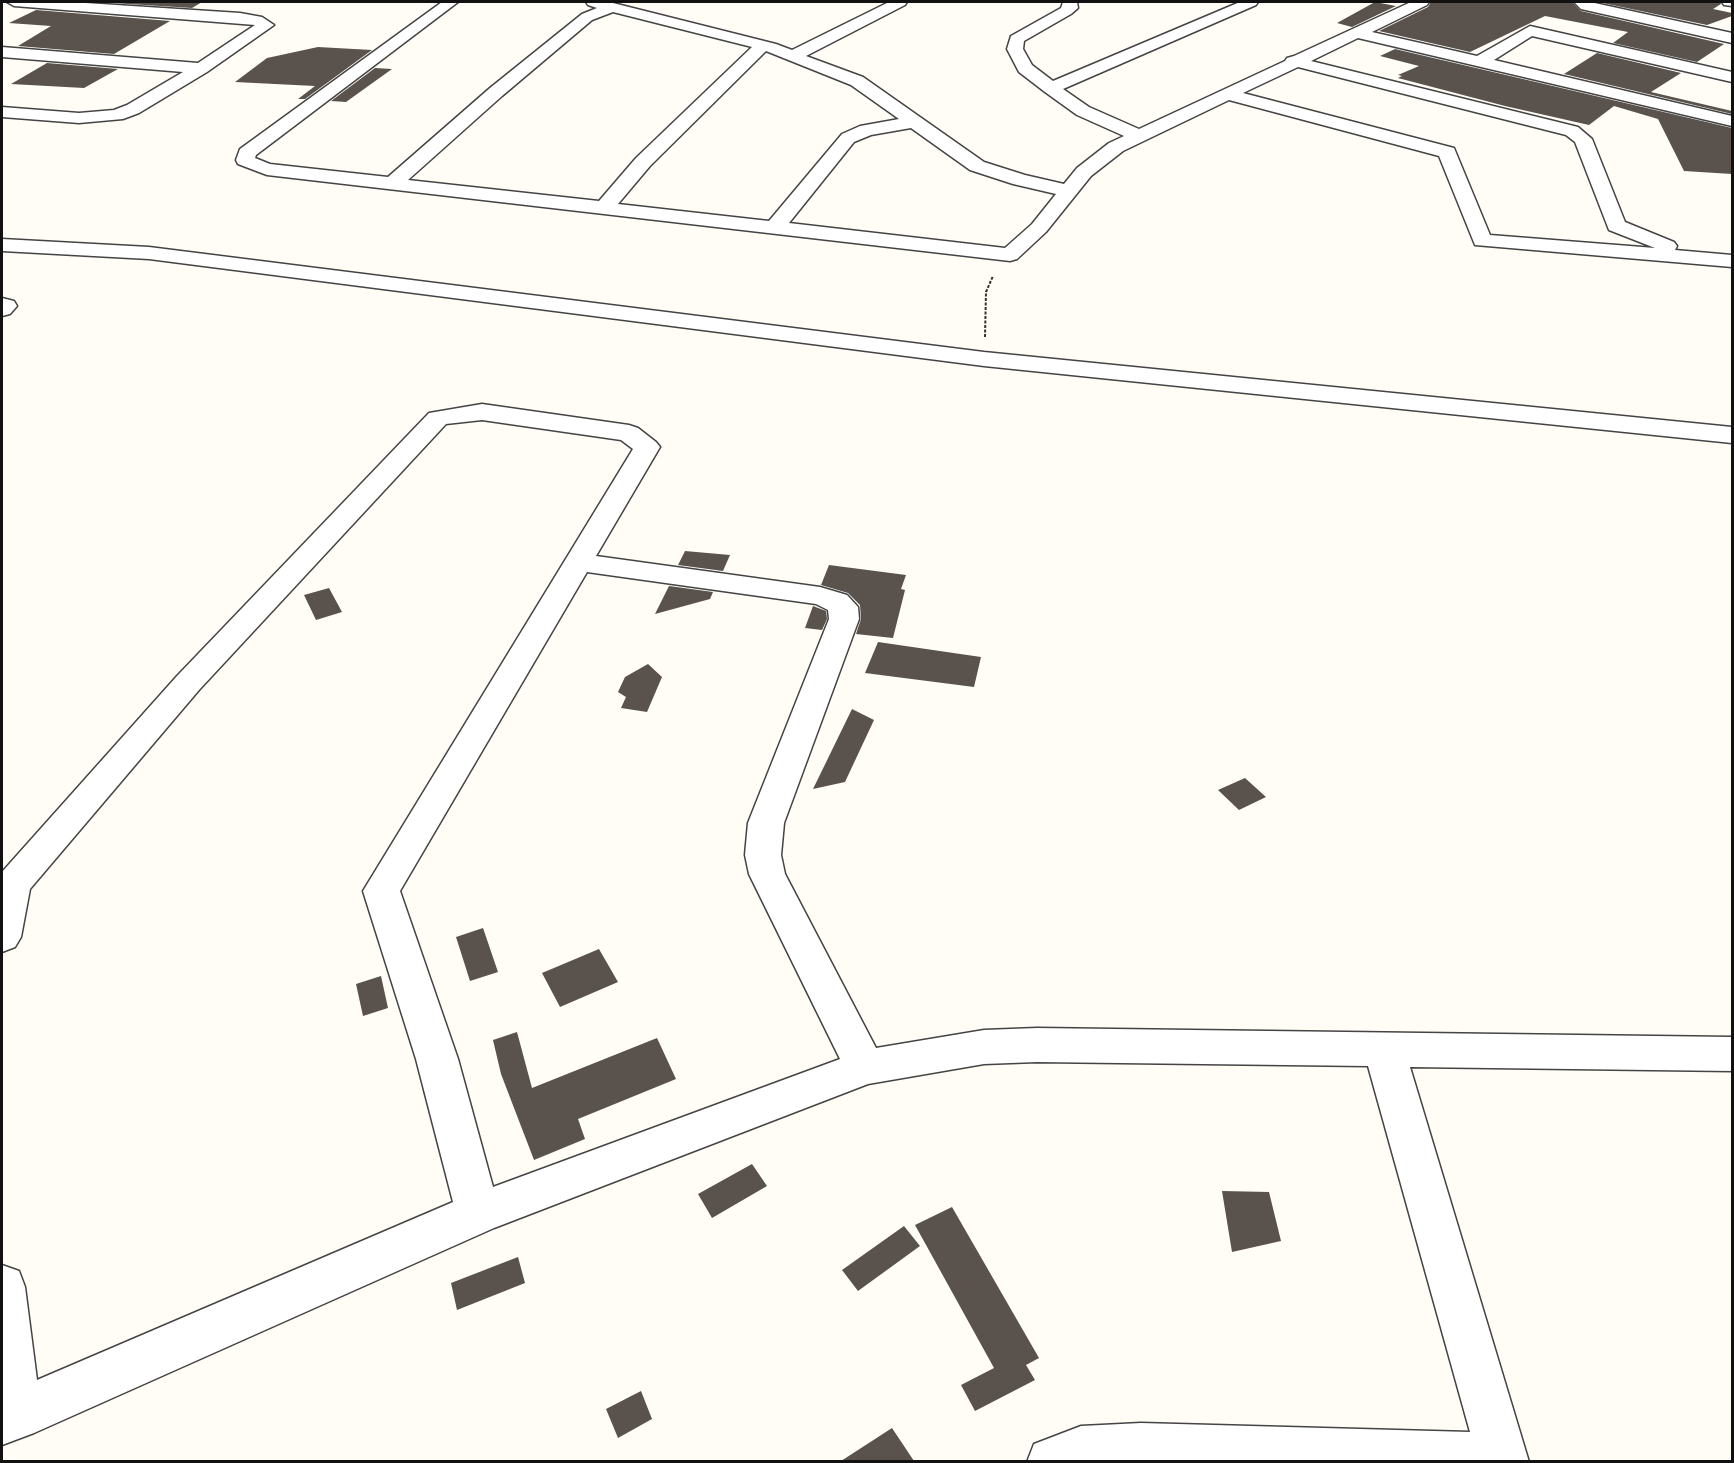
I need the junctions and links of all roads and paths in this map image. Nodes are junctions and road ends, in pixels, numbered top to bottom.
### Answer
1 (15, 2) edge
2 (452, 2) edge
3 (594, 2) edge
4 (900, 2) edge
5 (1070, 2) edge
6 (1213, 2) edge
7 (1251, 2) edge
8 (1422, 2) edge
9 (1581, 2) edge
10 (612, 7) junction
11 (1236, 8) junction
12 (1357, 33) junction
13 (1732, 38) edge
14 (762, 46) junction
15 (2, 52) edge
16 (793, 56) junction
17 (1293, 62) junction
18 (1479, 62) junction
19 (201, 68) junction
20 (1732, 77) edge
21 (1051, 88) junction
22 (1226, 94) junction
23 (2, 112) edge
24 (1732, 121) edge
25 (912, 122) junction
26 (1139, 136) junction
27 (393, 183) junction
28 (1070, 191) junction
29 (604, 208) junction
30 (774, 228) junction
31 (2, 245) edge
32 (1010, 255) junction
33 (1697, 258) junction
34 (1732, 261) edge
35 (984, 359) junction
36 (1732, 435) edge
37 (577, 562) junction
38 (2, 937) edge
39 (1384, 1050) junction
40 (1732, 1054) edge
41 (865, 1067) junction
42 (478, 1213) junction
43 (2, 1287) edge
44 (9, 1418) edge
45 (1503, 1460) edge
46 (1052, 1461) edge

1 - 19 street
2 - 27 street
3 - 10 street
4 - 16 street
5 - 21 street
6 - 11 street
7 - 11 street
8 - 12 street
9 - 13 street
10 - 14 street
10 - 27 street
11 - 21 street
12 - 17 street
12 - 18 street
14 - 16 street
14 - 29 street
15 - 19 street
16 - 25 street
17 - 22 street
17 - 33 street
18 - 20 street
18 - 24 street
19 - 23 street
21 - 26 street
22 - 26 street
22 - 33 street
25 - 28 street
25 - 30 street
26 - 28 street
27 - 29 street
28 - 32 street
29 - 30 street
30 - 32 street
31 - 35 street
32 - 35 path
33 - 34 street
35 - 36 street
37 - 38 street
37 - 41 street
37 - 42 street
39 - 40 street
39 - 41 street
39 - 45 street
41 - 42 street
42 - 44 street
43 - 44 street
45 - 46 street

